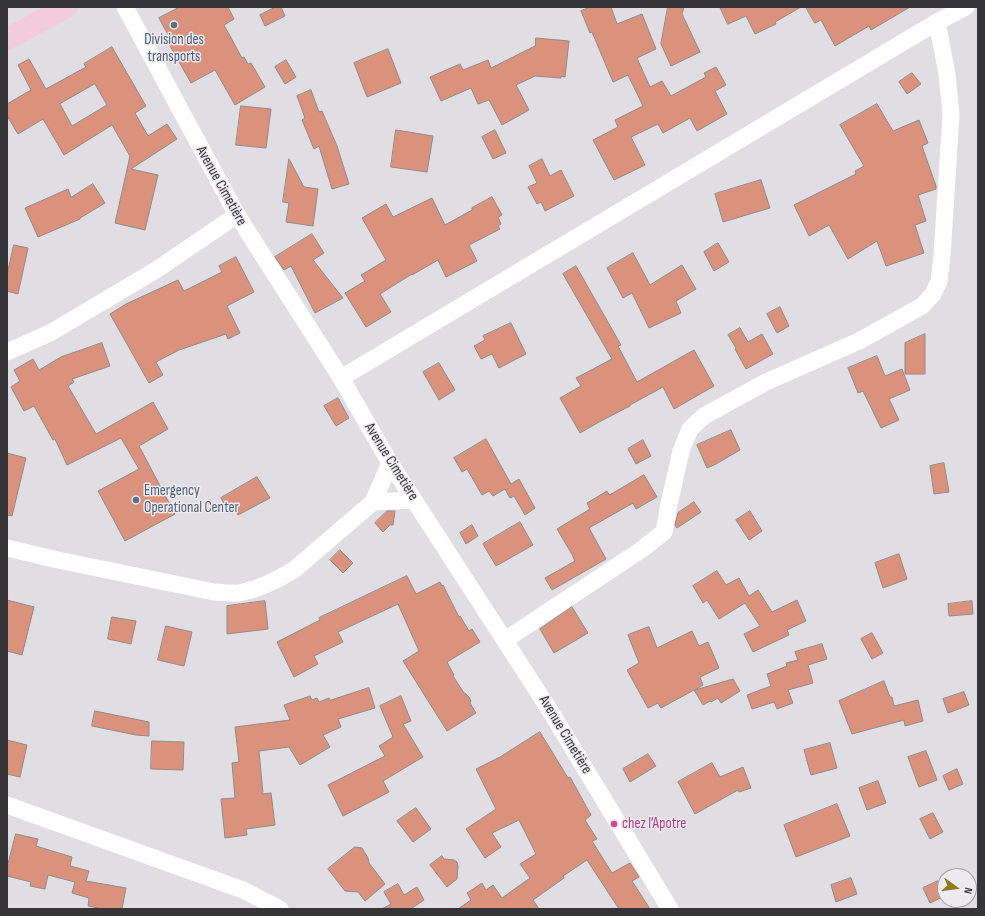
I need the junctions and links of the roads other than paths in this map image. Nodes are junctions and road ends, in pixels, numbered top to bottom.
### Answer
1 (67, 7) edge
2 (125, 7) edge
3 (966, 7) edge
4 (937, 22) junction
5 (7, 40) edge
6 (236, 215) junction
7 (7, 352) edge
8 (341, 378) junction
9 (390, 463) junction
10 (414, 500) junction
11 (373, 502) junction
12 (7, 548) edge
13 (505, 640) junction
14 (7, 805) edge
15 (280, 909) edge
16 (670, 909) edge

1 - 5 street
2 - 6 street, Avenue Cimetière
3 - 4 street
4 - 8 street
4 - 13 street
6 - 7 street
6 - 8 street, Avenue Cimetière
8 - 9 street, Avenue Cimetière
9 - 10 street, Avenue Cimetière
9 - 11 street
10 - 11 street
10 - 13 street, Avenue Cimetière
11 - 12 street
13 - 16 street, Avenue Cimetière
14 - 15 street

